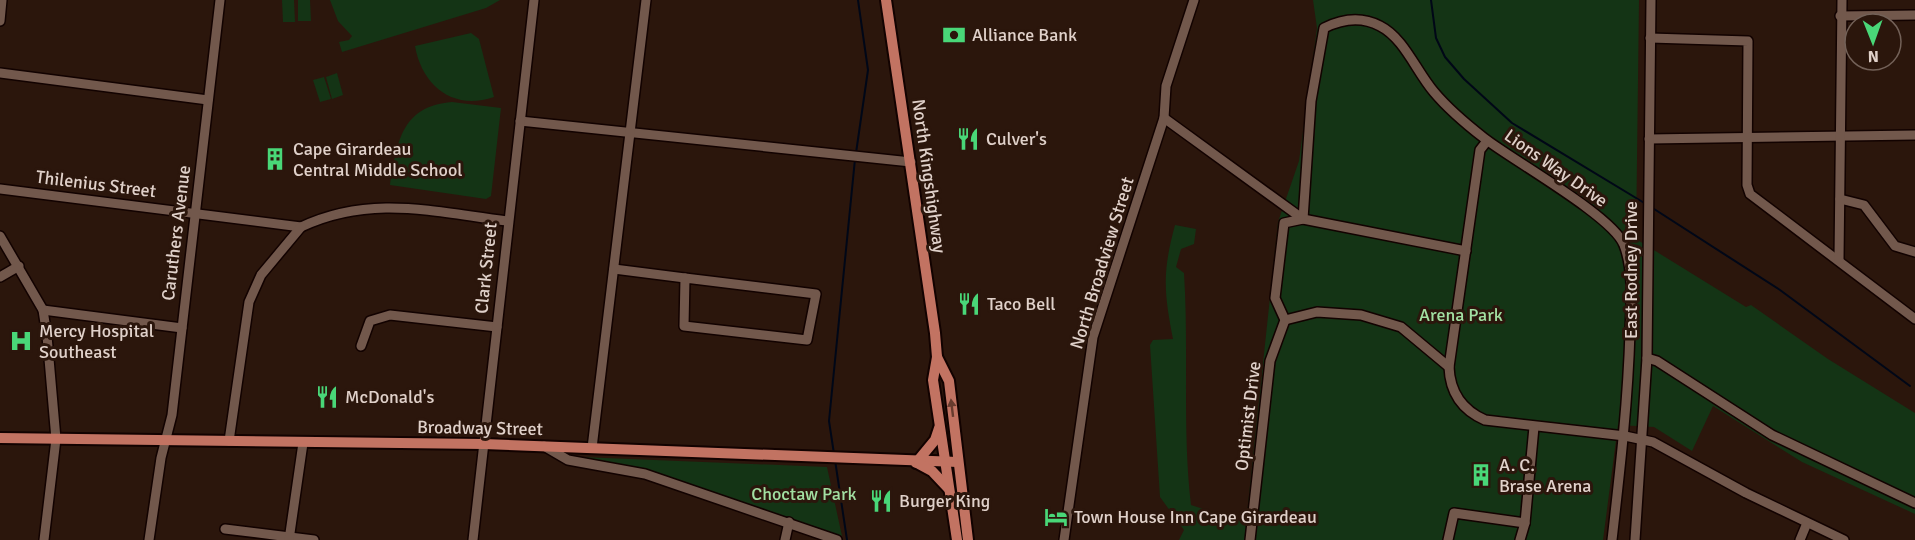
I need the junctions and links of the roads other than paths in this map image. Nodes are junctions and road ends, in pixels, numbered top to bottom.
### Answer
1 (2, 0) edge
2 (220, 0) edge
3 (534, 0) edge
4 (646, 0) edge
5 (886, 0) edge
6 (1194, 0) edge
7 (1651, 0) edge
8 (1842, 0) edge
9 (1915, 15) edge
10 (1840, 16) junction
11 (0, 21) edge
12 (1650, 38) junction
13 (0, 73) edge
14 (208, 100) junction
15 (1164, 118) junction
16 (520, 121) junction
17 (628, 134) junction
18 (1915, 135) edge
19 (1839, 138) junction
20 (1649, 139) junction
21 (1747, 139) junction
22 (1488, 141) junction
23 (910, 162) junction
24 (0, 189) edge
25 (1840, 199) junction
26 (196, 213) junction
27 (1303, 219) junction
28 (507, 221) junction
29 (301, 227) junction
30 (0, 236) edge
31 (1466, 251) junction
32 (1915, 252) edge
33 (1839, 259) junction
34 (19, 266) junction
35 (614, 270) junction
36 (0, 277) edge
37 (685, 278) junction
38 (43, 310) junction
39 (1915, 319) edge
40 (1285, 320) junction
41 (497, 327) junction
42 (182, 328) junction
43 (361, 346) dead end
44 (937, 357) junction
45 (1647, 358) junction
46 (1449, 367) junction
47 (1534, 427) junction
48 (939, 428) junction
49 (1624, 436) junction
50 (0, 438) edge
51 (1642, 438) junction
52 (56, 439) junction
53 (166, 440) junction
54 (229, 441) junction
55 (303, 442) junction
56 (484, 444) junction
57 (544, 446) junction
58 (592, 448) junction
59 (958, 462) junction
60 (916, 463) junction
61 (945, 463) junction
62 (949, 488) junction
63 (1915, 503) edge
64 (789, 522) junction
65 (1525, 523) junction
66 (1807, 523) junction
67 (225, 530) dead end
68 (289, 539) edge
69 (835, 539) edge
70 (44, 540) edge
71 (149, 540) edge
72 (314, 540) edge
73 (473, 540) edge
74 (785, 540) edge
75 (957, 540) edge
76 (968, 540) edge
77 (1064, 540) edge
78 (1250, 540) edge
79 (1448, 540) edge
80 (1520, 540) edge
81 (1612, 540) edge
82 (1635, 540) edge
83 (1800, 540) edge
84 (1844, 540) edge

1 - 11 street
2 - 14 street, Caruthers Avenue
3 - 16 street, Clark Street
4 - 17 street
5 - 23 main road, North Kingshighway
6 - 15 street, North Broadview Street
7 - 12 street, East Rodney Drive
8 - 10 street
9 - 10 street
10 - 19 street
12 - 20 street, East Rodney Drive
12 - 21 street
13 - 14 street
14 - 26 street, Caruthers Avenue
15 - 27 street
15 - 77 street, North Broadview Street
16 - 17 street
16 - 28 street, Clark Street
17 - 23 street
17 - 35 street
18 - 19 street
19 - 21 street
19 - 25 street
20 - 21 street
20 - 45 street, East Rodney Drive
21 - 33 street
22 - 27 street, Lions Way Drive
22 - 31 street
22 - 49 street, Lions Way Drive
23 - 44 main road, North Kingshighway
24 - 26 street, Thilenius Street
25 - 32 street
25 - 33 street
26 - 29 street, Thilenius Street
26 - 42 street, Caruthers Avenue
27 - 31 street
27 - 40 street
28 - 29 street, Thilenius Street
28 - 41 street, Clark Street
29 - 54 street
30 - 34 street
31 - 46 street
33 - 39 street
34 - 36 street
34 - 38 street
35 - 37 street
35 - 58 street
37 - 37 street
38 - 42 street
38 - 52 street
40 - 46 street
40 - 78 street, Optimist Drive
41 - 43 street
41 - 56 street, Clark Street
42 - 53 street, Caruthers Avenue
44 - 48 main road, North Kingshighway
59 -> 44 main road, North Kingshighway
45 - 51 street, East Rodney Drive
45 - 63 street
46 - 47 street
47 - 49 street
47 - 65 street
48 - 60 main road
48 - 61 main road, North Kingshighway
49 - 51 street
49 - 81 street, Lions Way Drive
50 - 52 main road, Broadway Street
51 - 66 street
51 - 82 street, East Rodney Drive
52 - 53 main road, Broadway Street
52 - 70 street
53 - 54 main road, Broadway Street
53 - 71 street, Caruthers Avenue
54 - 55 main road, Broadway Street
55 - 56 main road, Broadway Street
55 - 68 street
56 - 57 main road, Broadway Street
56 - 73 street, Clark Street
57 - 58 main road, Broadway Street
57 - 64 street
58 - 60 main road, Broadway Street
59 - 61 main road, Broadway Street
59 - 76 main road, North Kingshighway
60 - 61 main road, Broadway Street
60 - 62 main road
61 - 62 main road, North Kingshighway
62 - 75 main road, North Kingshighway
64 - 69 street
64 - 74 street
65 - 79 street
65 - 80 street
66 - 83 street
66 - 84 street
67 - 68 street
68 - 72 street

